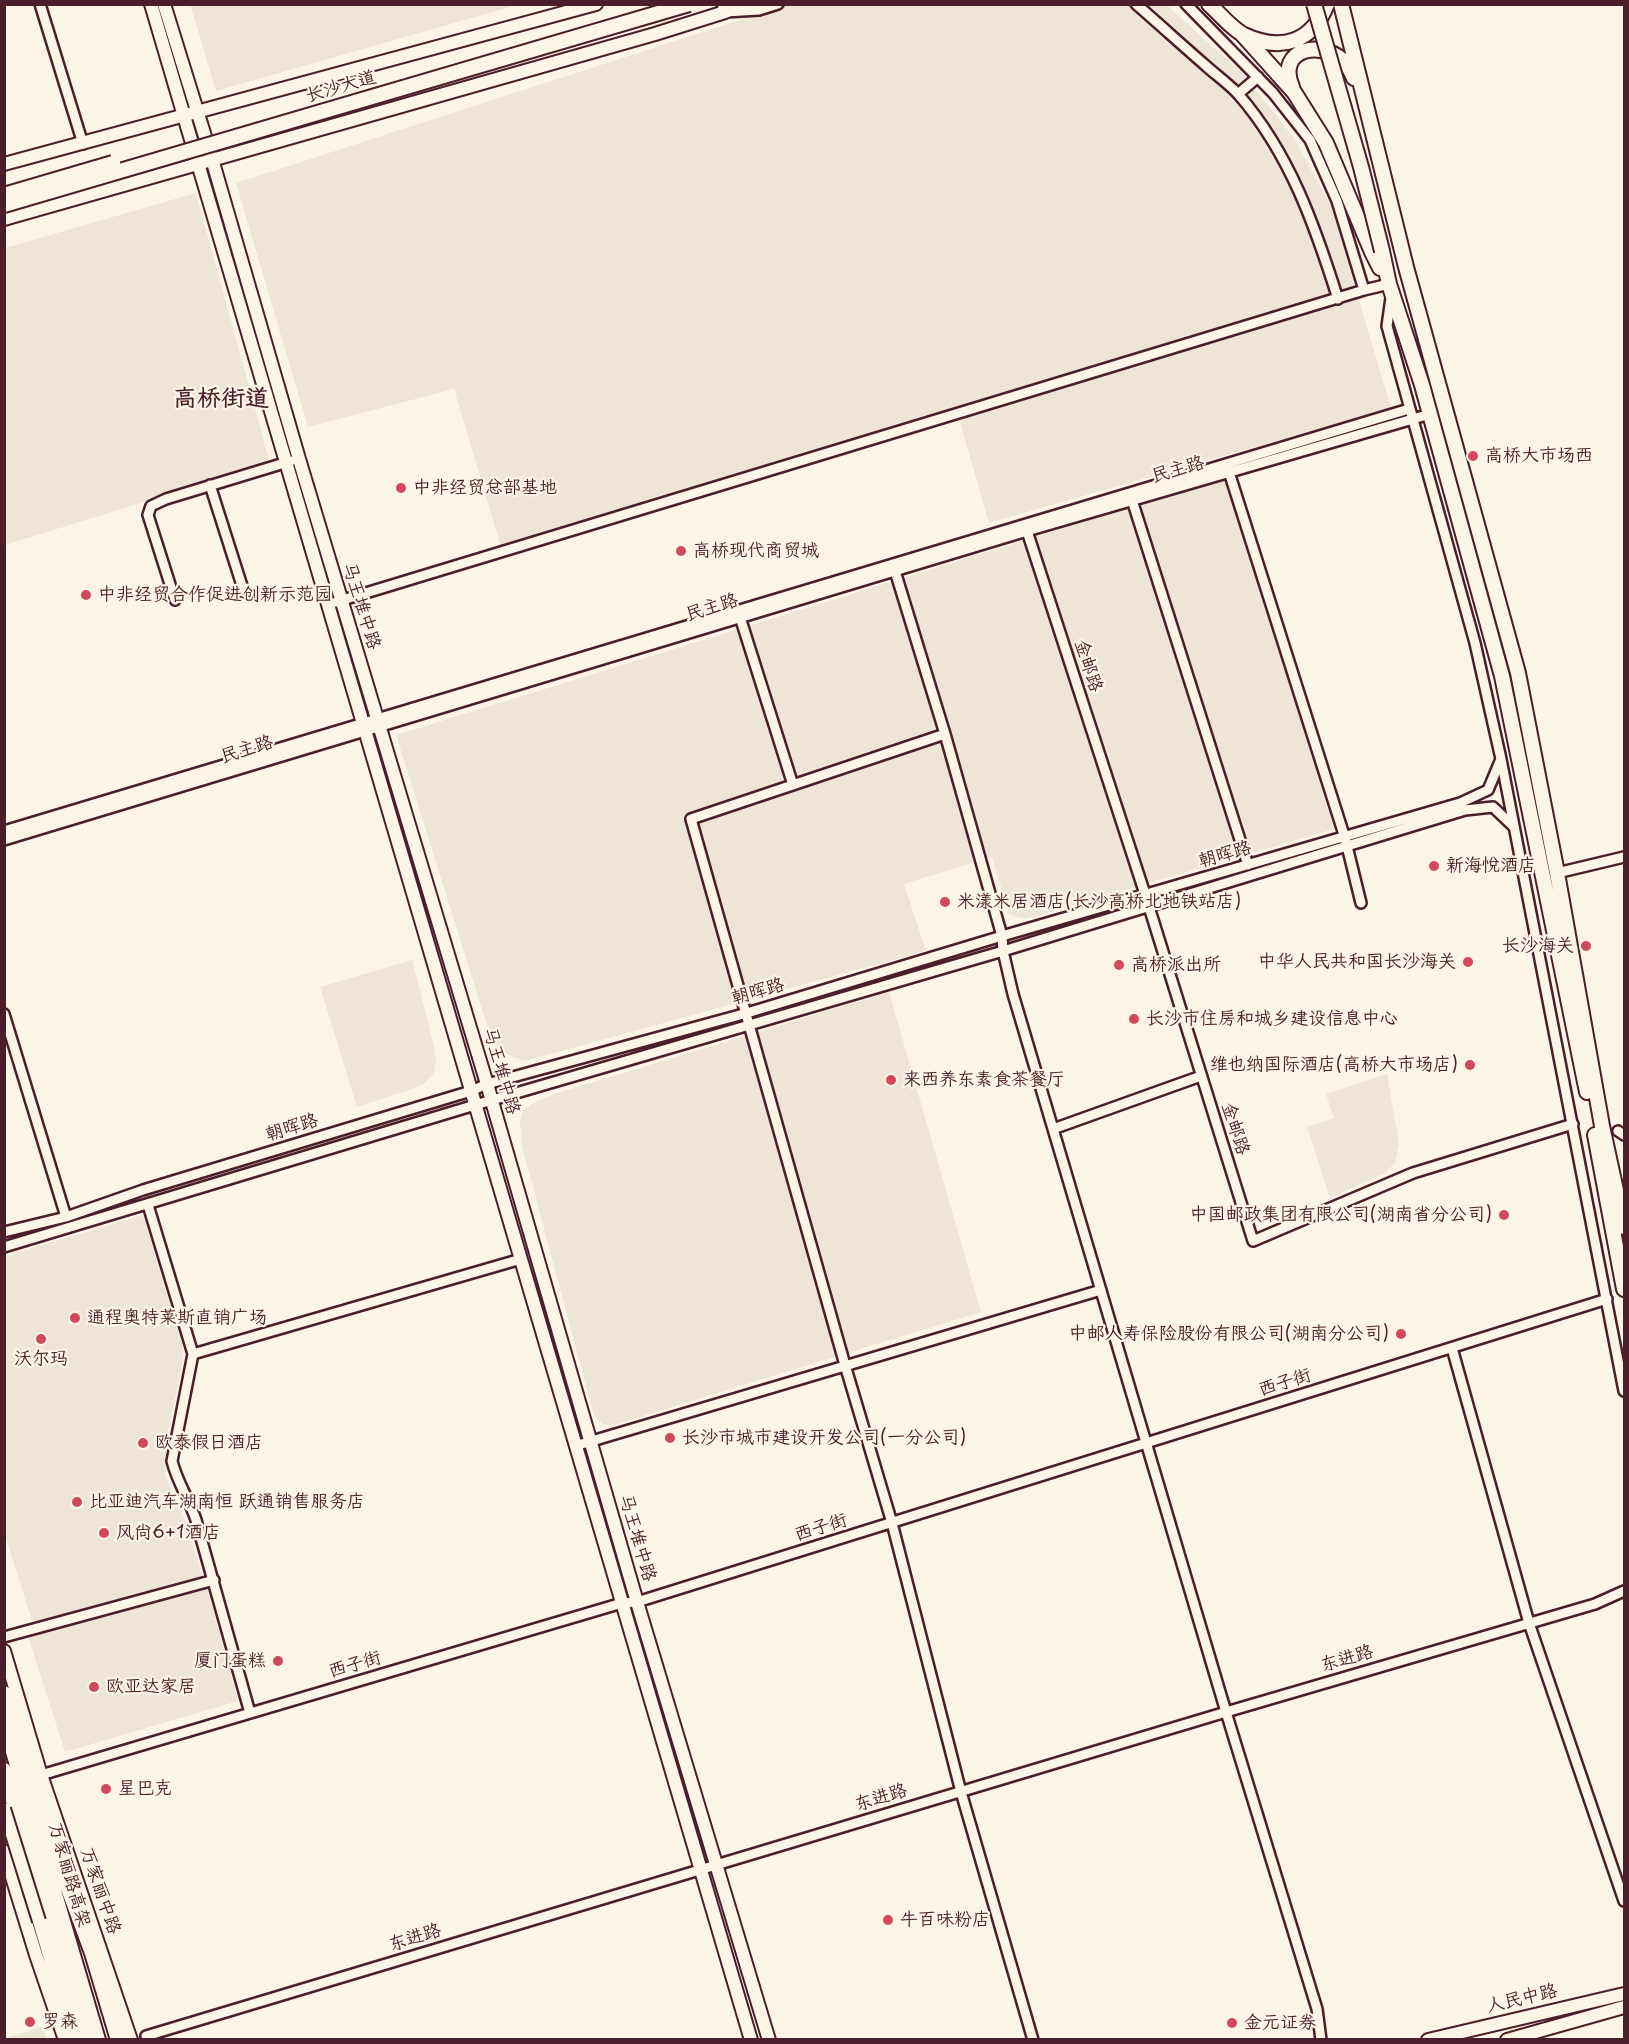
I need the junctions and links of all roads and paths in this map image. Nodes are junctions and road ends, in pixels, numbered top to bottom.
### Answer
1 (40, 4) edge
2 (151, 4) edge
3 (164, 4) edge
4 (596, 4) edge
5 (656, 4) edge
6 (689, 4) edge
7 (743, 4) edge
8 (778, 4) edge
9 (1136, 4) edge
10 (1186, 4) edge
11 (1209, 4) edge
12 (1314, 4) edge
13 (1327, 4) edge
14 (1341, 4) edge
15 (1346, 4) edge
16 (568, 8) edge
17 (717, 9) edge
18 (1346, 24) junction
19 (1242, 34) junction
20 (1257, 77) junction
21 (1360, 87) junction
22 (1294, 92) junction
23 (1238, 94) junction
24 (198, 113) junction
25 (185, 117) junction
26 (83, 144) junction
27 (212, 159) junction
28 (4, 164) edge
29 (199, 164) junction
30 (4, 195) edge
31 (4, 205) edge
32 (4, 219) edge
33 (1377, 252) junction
34 (1390, 288) junction
35 (1364, 290) junction
36 (1338, 299) junction
37 (1411, 414) junction
38 (1430, 414) junction
39 (299, 459) junction
40 (285, 463) junction
41 (1229, 472) junction
42 (210, 485) junction
43 (1132, 500) junction
44 (1026, 531) junction
45 (895, 571) junction
46 (244, 592) dead end
47 (175, 600) dead end
48 (341, 601) junction
49 (327, 605) junction
50 (740, 617) junction
51 (377, 723) junction
52 (363, 727) junction
53 (945, 734) junction
54 (1501, 759) junction
55 (793, 785) junction
56 (1514, 827) junction
57 (4, 831) edge
58 (4, 840) edge
59 (1346, 842) junction
60 (1624, 857) edge
61 (1248, 865) junction
62 (1557, 873) junction
63 (1145, 894) junction
64 (1361, 903) dead end
65 (1148, 905) junction
66 (1002, 936) junction
67 (1003, 951) junction
68 (747, 1013) junction
69 (4, 1014) edge
70 (750, 1024) junction
71 (1201, 1076) junction
72 (487, 1084) junction
73 (471, 1091) junction
74 (492, 1101) junction
75 (475, 1106) junction
76 (1573, 1124) junction
77 (1053, 1129) junction
78 (148, 1205) junction
79 (66, 1217) junction
80 (1624, 1227) edge
81 (4, 1232) edge
82 (4, 1247) edge
83 (520, 1259) junction
84 (1624, 1289) edge
85 (1101, 1290) junction
86 (1607, 1299) junction
87 (1452, 1348) junction
88 (193, 1354) junction
89 (845, 1365) junction
90 (1624, 1391) edge
91 (590, 1442) junction
92 (1146, 1443) junction
93 (575, 1446) junction
94 (892, 1523) junction
95 (214, 1580) junction
96 (1624, 1591) edge
97 (637, 1602) junction
98 (622, 1603) junction
99 (1528, 1623) junction
100 (4, 1637) edge
101 (4, 1651) edge
102 (4, 1693) edge
103 (1226, 1712) junction
104 (250, 1713) junction
105 (4, 1721) edge
106 (4, 1770) edge
107 (41, 1775) junction
108 (961, 1792) junction
109 (4, 1809) edge
110 (4, 1851) edge
111 (715, 1865) junction
112 (700, 1869) junction
113 (1624, 1901) edge
114 (1624, 1994) edge
115 (1624, 2007) edge
116 (146, 2036) dead end
117 (65, 2040) edge
118 (74, 2040) edge
119 (84, 2040) edge
120 (98, 2040) edge
121 (118, 2040) edge
122 (131, 2040) edge
123 (751, 2040) edge
124 (769, 2040) edge
125 (1034, 2040) edge
126 (1321, 2040) edge
127 (1428, 2040) edge
128 (1507, 2040) edge

1 - 26 street
2 - 25 main road, 马王堆中路
3 - 24 main road, 马王堆中路
4 - 16 main road
5 - 30 highway, 长沙大道, bridge
6 - 31 highway, 长沙大道, bridge
7 - 17 main road
8 - 17 street
9 - 23 street
10 - 20 street
11 - 19 highway
12 - 33 highway, bridge
13 - 19 highway
14 - 18 highway
15 - 18 main road
16 - 24 main road
17 - 27 main road
18 - 21 highway
19 - 22 highway
20 - 23 street
20 - 35 street
21 - 22 highway
21 - 62 highway
22 - 33 highway
23 - 36 street
24 - 25 main road
24 - 27 main road, 马王堆中路
25 - 26 main road
25 - 29 main road, 马王堆中路
26 - 28 main road
27 - 29 main road
27 - 39 main road, 马王堆中路
29 - 32 main road
29 - 40 main road, 马王堆中路
33 - 34 highway
34 - 35 street
34 - 37 street
34 - 38 highway
35 - 36 street
36 - 48 street
37 - 38 street, 民主路
37 - 41 street, 民主路
37 - 51 street, 民主路
37 - 54 street
38 - 84 highway
39 - 40 street
39 - 48 main road, 马王堆中路
40 - 42 street
40 - 49 main road, 马王堆中路
41 - 43 street, 民主路
41 - 59 street
42 - 46 street
42 - 47 street
43 - 44 street, 民主路
43 - 61 street
44 - 45 street, 民主路
44 - 63 street, 金邮路
45 - 50 street, 民主路
45 - 53 street
48 - 49 street
48 - 51 main road, 马王堆中路
49 - 52 main road, 马王堆中路
50 - 51 street, 民主路
50 - 55 street
51 - 52 street, 民主路
51 - 72 main road, 马王堆中路
52 - 57 street, 民主路
52 - 58 street, 民主路
52 - 73 main road, 马王堆中路
53 - 55 street
53 - 66 street
54 - 56 street
54 - 59 street, 朝晖路
55 - 68 street
56 - 59 street, 朝晖路
56 - 76 street
59 - 61 street, 朝晖路
59 - 64 street
59 - 65 street, 朝晖路
60 - 62 street
61 - 63 street, 朝晖路
62 - 80 highway
63 - 65 street, 金邮路
63 - 66 street, 朝晖路
65 - 67 street, 朝晖路
65 - 71 street, 金邮路
66 - 67 street
66 - 68 street, 朝晖路
67 - 70 street, 朝晖路
67 - 77 street
68 - 70 street
68 - 72 street, 朝晖路
69 - 79 street
70 - 74 street, 朝晖路
70 - 89 street
71 - 76 street, 金邮路
71 - 77 street
72 - 73 street, 朝晖路
72 - 74 main road, 马王堆中路
73 - 75 main road, 马王堆中路
73 - 79 street, 朝晖路
74 - 75 street, 朝晖路
74 - 91 main road, 马王堆中路
75 - 78 street, 朝晖路
75 - 83 main road, 马王堆中路
76 - 86 street
77 - 85 street
78 - 82 street, 朝晖路
78 - 88 street
79 - 81 street, 朝晖路
83 - 88 street
83 - 93 main road, 马王堆中路
85 - 89 street
85 - 92 street
86 - 87 street, 西子街
86 - 90 street
87 - 92 street, 西子街
87 - 99 street
88 - 95 street
89 - 91 street
89 - 94 street
91 - 93 street
91 - 97 main road, 马王堆中路
92 - 94 street, 西子街
92 - 103 street
93 - 98 main road, 马王堆中路
94 - 97 street, 西子街
94 - 108 street
95 - 100 street
95 - 104 street
96 - 99 street, 东进路
97 - 98 street, 西子街
97 - 111 main road, 马王堆中路
98 - 104 street, 西子街
98 - 112 main road, 马王堆中路
99 - 103 street, 东进路
99 - 113 street
101 - 107 main road, 万家丽中路
102 - 121 highway
103 - 108 street, 东进路
103 - 126 street
104 - 107 street, 西子街
105 - 120 highway, 万家丽路高架
106 - 119 highway, 万家丽路高架
107 - 122 main road, 万家丽中路
108 - 111 street, 东进路
108 - 125 street
109 - 118 main road, bridge
110 - 117 main road
111 - 112 street, 东进路
111 - 124 main road, 马王堆中路
112 - 116 street, 东进路
112 - 123 main road, 马王堆中路
114 - 127 main road, 人民中路
115 - 128 main road, 人民中路

